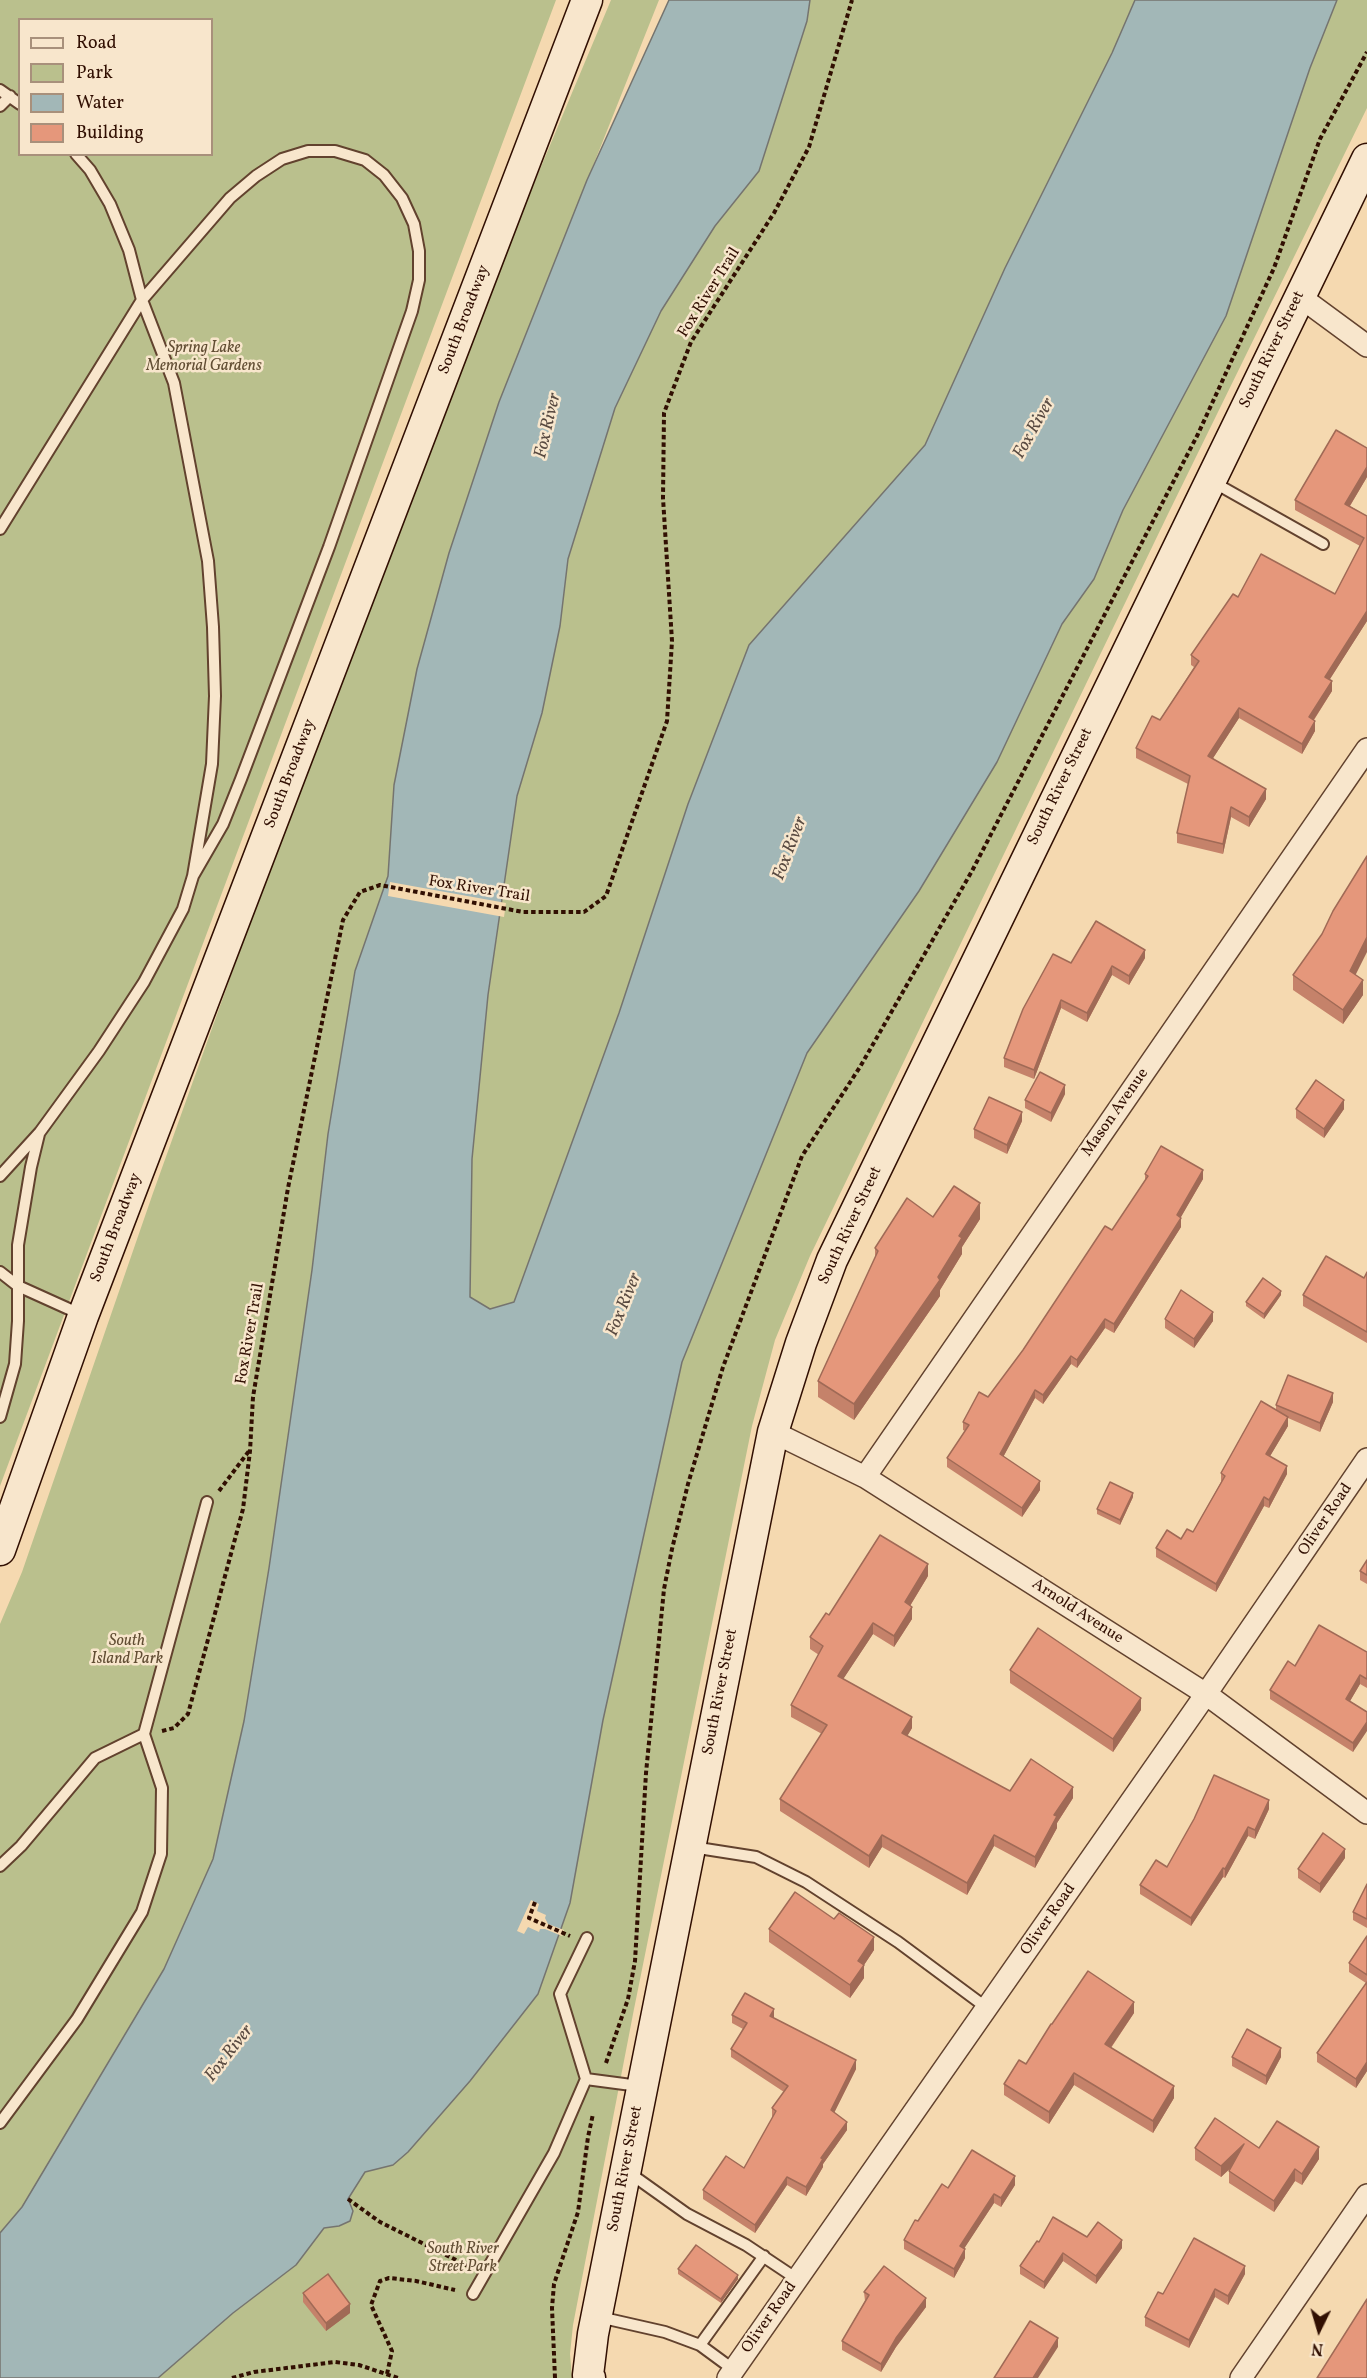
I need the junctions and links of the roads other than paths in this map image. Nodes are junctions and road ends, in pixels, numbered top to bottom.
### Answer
1 (587, 0) edge
2 (5, 93) edge
3 (18, 103) edge
4 (0, 105) edge
5 (78, 156) edge
6 (1367, 159) edge
7 (1299, 296) junction
8 (142, 300) junction
9 (1367, 346) edge
10 (1210, 480) junction
11 (0, 529) edge
12 (1323, 544) dead end
13 (1367, 749) edge
14 (193, 876) junction
15 (40, 1132) junction
16 (0, 1176) edge
17 (0, 1272) edge
18 (18, 1286) junction
19 (84, 1316) junction
20 (0, 1417) edge
21 (773, 1432) junction
22 (1367, 1459) edge
23 (866, 1477) junction
24 (207, 1502) road end
25 (0, 1550) edge
26 (1206, 1694) junction
27 (144, 1734) junction
28 (1367, 1813) edge
29 (690, 1846) junction
30 (0, 1866) edge
31 (586, 1940) road end
32 (987, 2008) junction
33 (585, 2079) junction
34 (642, 2087) junction
35 (0, 2124) edge
36 (626, 2170) junction
37 (1367, 2195) edge
38 (764, 2256) junction
39 (797, 2279) junction
40 (473, 2294) road end
41 (597, 2317) junction
42 (700, 2345) junction
43 (731, 2374) edge
44 (590, 2378) edge
45 (1240, 2378) edge

1 - 19 street, South Broadway
2 - 3 lane
2 - 4 lane
5 - 8 lane
6 - 7 street, South River Street
7 - 9 street
7 - 10 street, South River Street
8 - 11 lane
8 - 14 lane
8 - 14 lane
10 - 12 lane
10 - 21 street, South River Street
13 - 23 street, Mason Avenue
14 - 15 lane
15 - 16 lane
15 - 18 lane
17 - 18 lane
18 - 19 lane
18 - 20 lane
19 - 25 street, South Broadway
21 - 23 street, Arnold Avenue
21 - 29 street, South River Street
22 - 26 street, Oliver Road
23 - 26 street, Arnold Avenue
24 - 27 lane
26 - 28 street, Arnold Avenue
26 - 32 street, Oliver Road
27 - 30 lane
27 - 35 lane
29 - 32 lane
29 - 34 street, South River Street
31 - 33 lane
32 - 39 street, Oliver Road
33 - 34 lane
33 - 40 lane
34 - 36 street, South River Street
36 - 38 lane
36 - 41 street, South River Street
37 - 45 street
38 - 39 lane
38 - 42 lane
39 - 43 street, Oliver Road
41 - 42 lane
41 - 44 street, South River Street
42 - 43 lane

